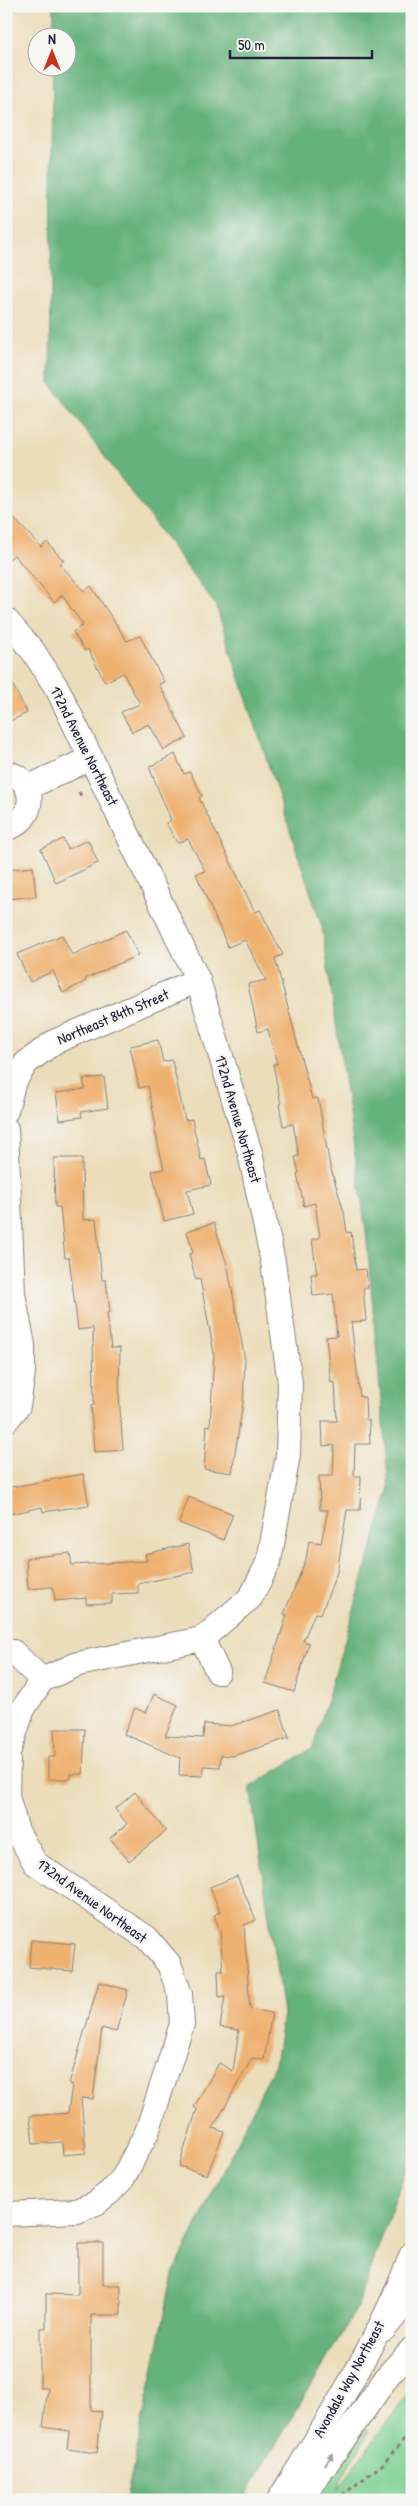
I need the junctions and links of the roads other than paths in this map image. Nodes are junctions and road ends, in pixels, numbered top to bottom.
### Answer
1 (6, 620) edge
2 (91, 758) junction
3 (6, 773) edge
4 (27, 788) junction
5 (6, 828) edge
6 (198, 980) junction
7 (6, 1111) edge
8 (6, 1129) edge
9 (20, 1413) edge
10 (202, 1639) junction
11 (13, 1652) dead end
12 (218, 1672) dead end
13 (42, 1680) junction
14 (6, 2214) edge
15 (412, 2254) edge
16 (412, 2303) edge
17 (369, 2348) junction
18 (412, 2348) edge
19 (279, 2500) edge
20 (301, 2500) edge

1 - 2 street, 172nd Avenue Northeast
2 - 4 street
2 - 6 street, 172nd Avenue Northeast
3 - 4 street
4 - 5 street
6 - 7 street, Northeast 84th Street
6 - 10 street, 172nd Avenue Northeast
8 - 9 street
10 - 12 street
10 - 13 street, 172nd Avenue Northeast
11 - 13 street
13 - 14 street, 172nd Avenue Northeast
15 - 17 street, Avondale Way Northeast
16 - 17 street
17 - 19 street, Avondale Way Northeast
20 -> 18 street

